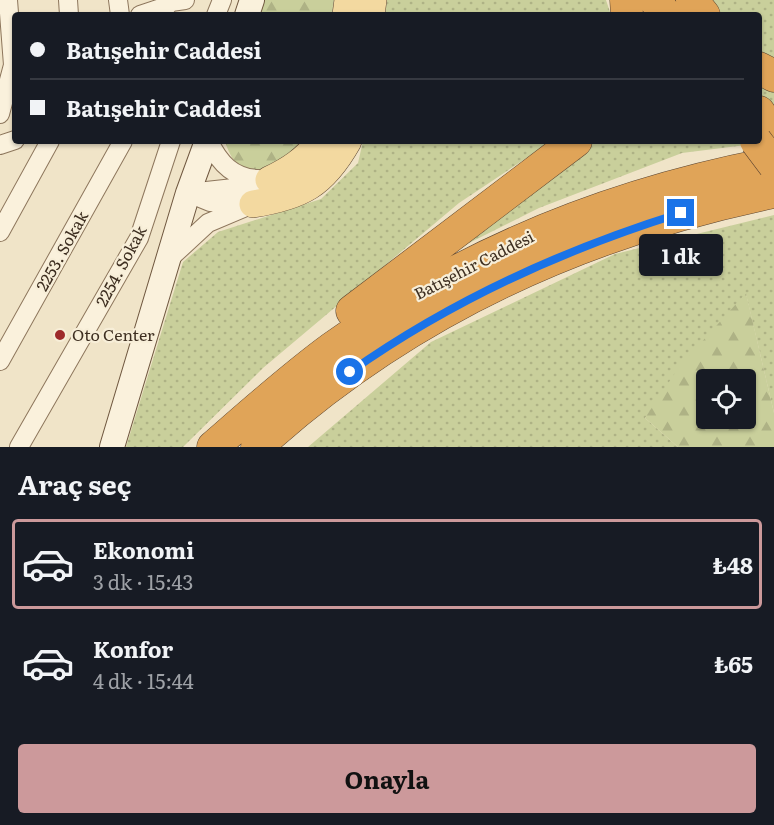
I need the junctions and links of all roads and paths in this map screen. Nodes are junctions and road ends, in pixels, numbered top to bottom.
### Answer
1 (8, 0) edge
2 (692, 0) edge
3 (176, 1) edge
4 (149, 12) edge
5 (702, 12) edge
6 (9, 56) edge
7 (12, 69) edge
8 (0, 114) edge
9 (764, 129) edge
10 (48, 144) edge
11 (121, 144) edge
12 (170, 144) edge
13 (207, 144) edge
14 (210, 144) edge
15 (318, 144) edge
16 (346, 144) edge
17 (572, 144) edge
18 (774, 164) edge
19 (269, 180) junction
20 (774, 192) edge
21 (188, 193) junction
22 (253, 204) junction
23 (0, 232) edge
24 (170, 258) junction
25 (0, 362) edge
26 (279, 390) junction
27 (20, 447) edge
28 (111, 447) edge
29 (213, 447) edge
30 (258, 447) edge

1 - 6 street
2 - 5 highway
3 - 4 street
7 - 8 street
9 - 18 highway, bridge
10 - 23 street
11 - 25 street, 2253. Sokak
12 - 27 street, 2254. Sokak
13 - 21 main road
14 - 19 street
15 - 19 main road
16 - 22 main road
17 - 26 highway
18 - 26 highway, Batışehir Caddesi
19 - 21 street
20 - 30 highway, Batışehir Caddesi
21 - 22 street
21 - 24 main road
22 - 24 street
24 - 28 main road
26 - 29 highway, Batışehir Caddesi

